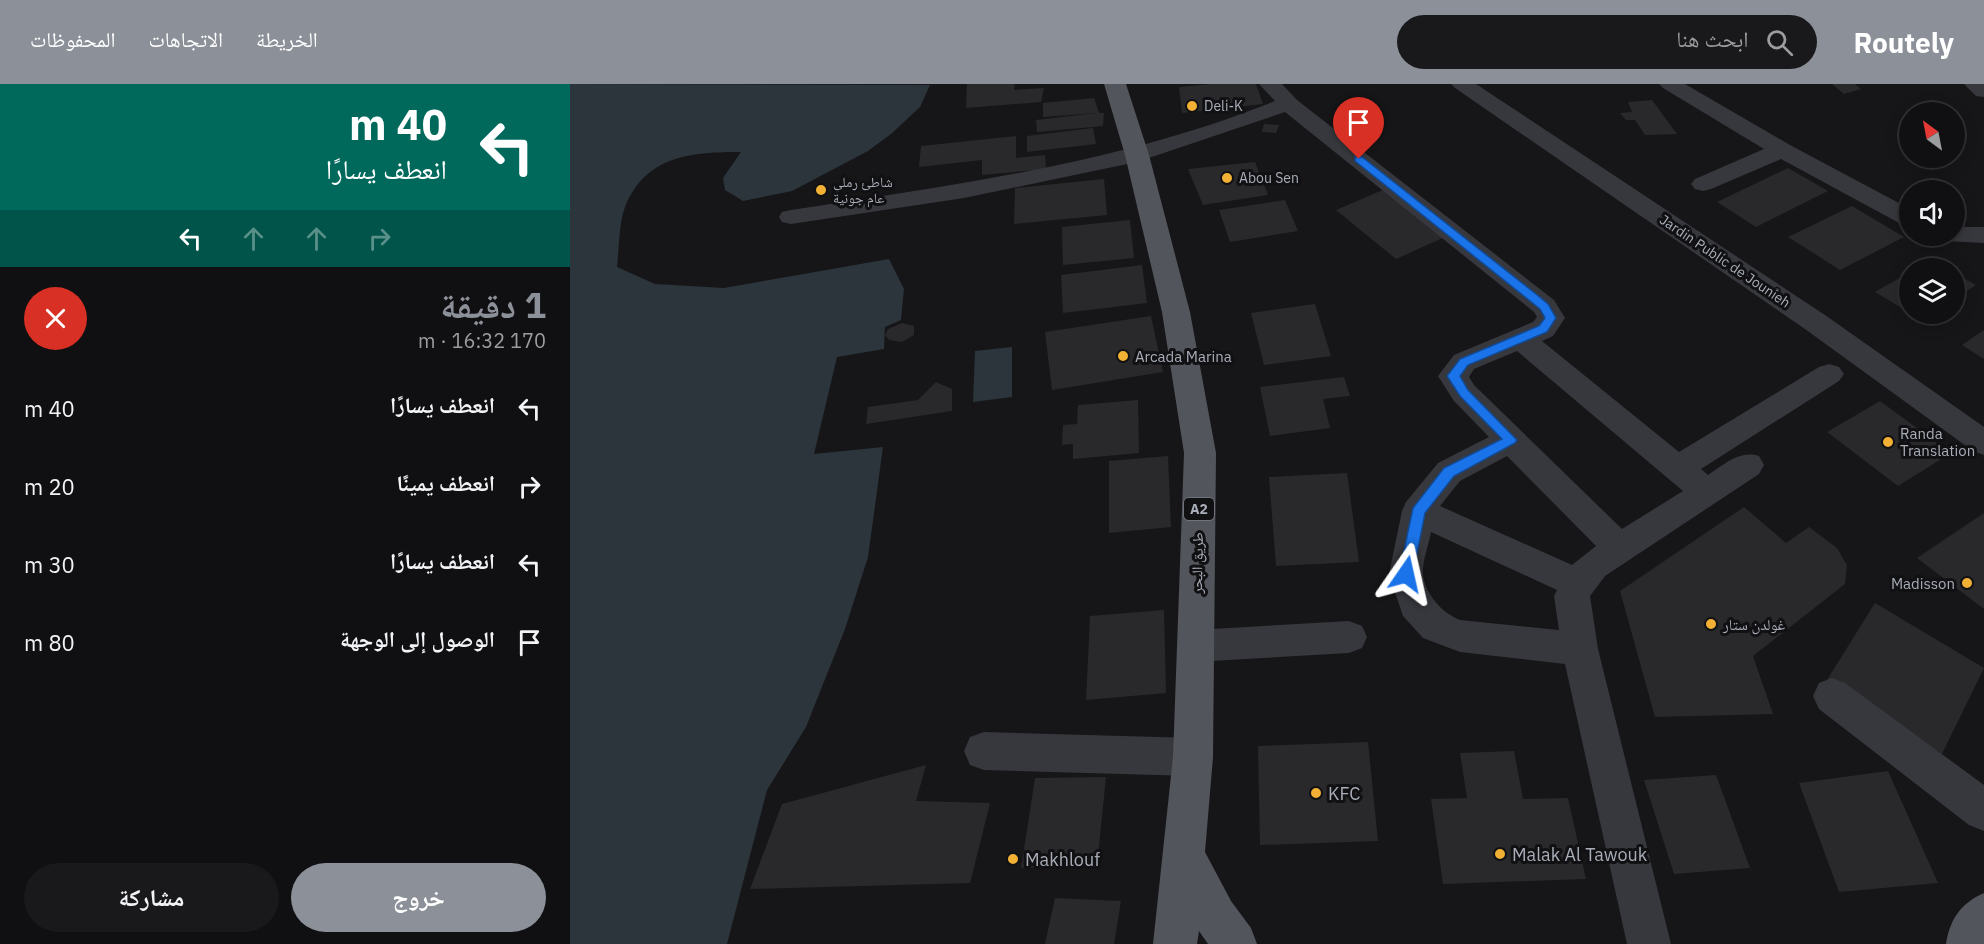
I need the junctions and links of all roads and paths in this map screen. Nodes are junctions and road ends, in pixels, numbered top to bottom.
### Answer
1 (1115, 84) edge
2 (1462, 84) edge
3 (1670, 84) edge
4 (1976, 84) edge
5 (1984, 91) edge
6 (1279, 93) edge
7 (1782, 150) junction
8 (1137, 155) junction
9 (1703, 184) dead end
10 (1899, 213) edge
11 (791, 217) dead end
12 (1965, 235) edge
13 (1984, 235) edge
14 (1520, 338) junction
15 (1829, 374) dead end
16 (1511, 440) junction
17 (1984, 443) edge
18 (1748, 465) dead end
19 (1678, 468) junction
20 (1707, 492) junction
21 (1418, 512) junction
22 (1619, 549) junction
23 (1577, 583) junction
24 (1349, 637) dead end
25 (1195, 646) junction
26 (1580, 649) junction
27 (1832, 696) dead end
28 (984, 751) dead end
29 (1193, 756) junction
30 (1984, 810) edge
31 (1185, 857) junction
32 (1984, 915) edge
33 (1175, 944) edge
34 (1235, 944) edge
35 (1649, 944) edge
36 (1968, 944) edge

1 - 8 main road, طريق البحر / A2
2 - 17 street, Jardin Public de Jounieh
3 - 7 street
4 - 5 street
6 - 8 street
6 - 14 street
7 - 9 street
7 - 10 street
8 - 11 street
8 - 25 main road, طريق البحر / A2
12 - 13 street
14 - 16 street
14 - 19 street
15 - 19 street
16 - 21 street
16 - 22 street
18 - 20 street
19 - 20 street
20 - 22 street
21 - 23 street
21 - 26 street
22 - 23 street
23 - 26 street
24 - 25 street
25 - 29 main road, طريق البحر / A2
26 - 35 street
27 - 30 street
28 - 29 street
29 - 31 main road, طريق البحر / A2
31 - 33 main road, طريق البحر / A2
31 - 34 main road
32 - 36 main road

